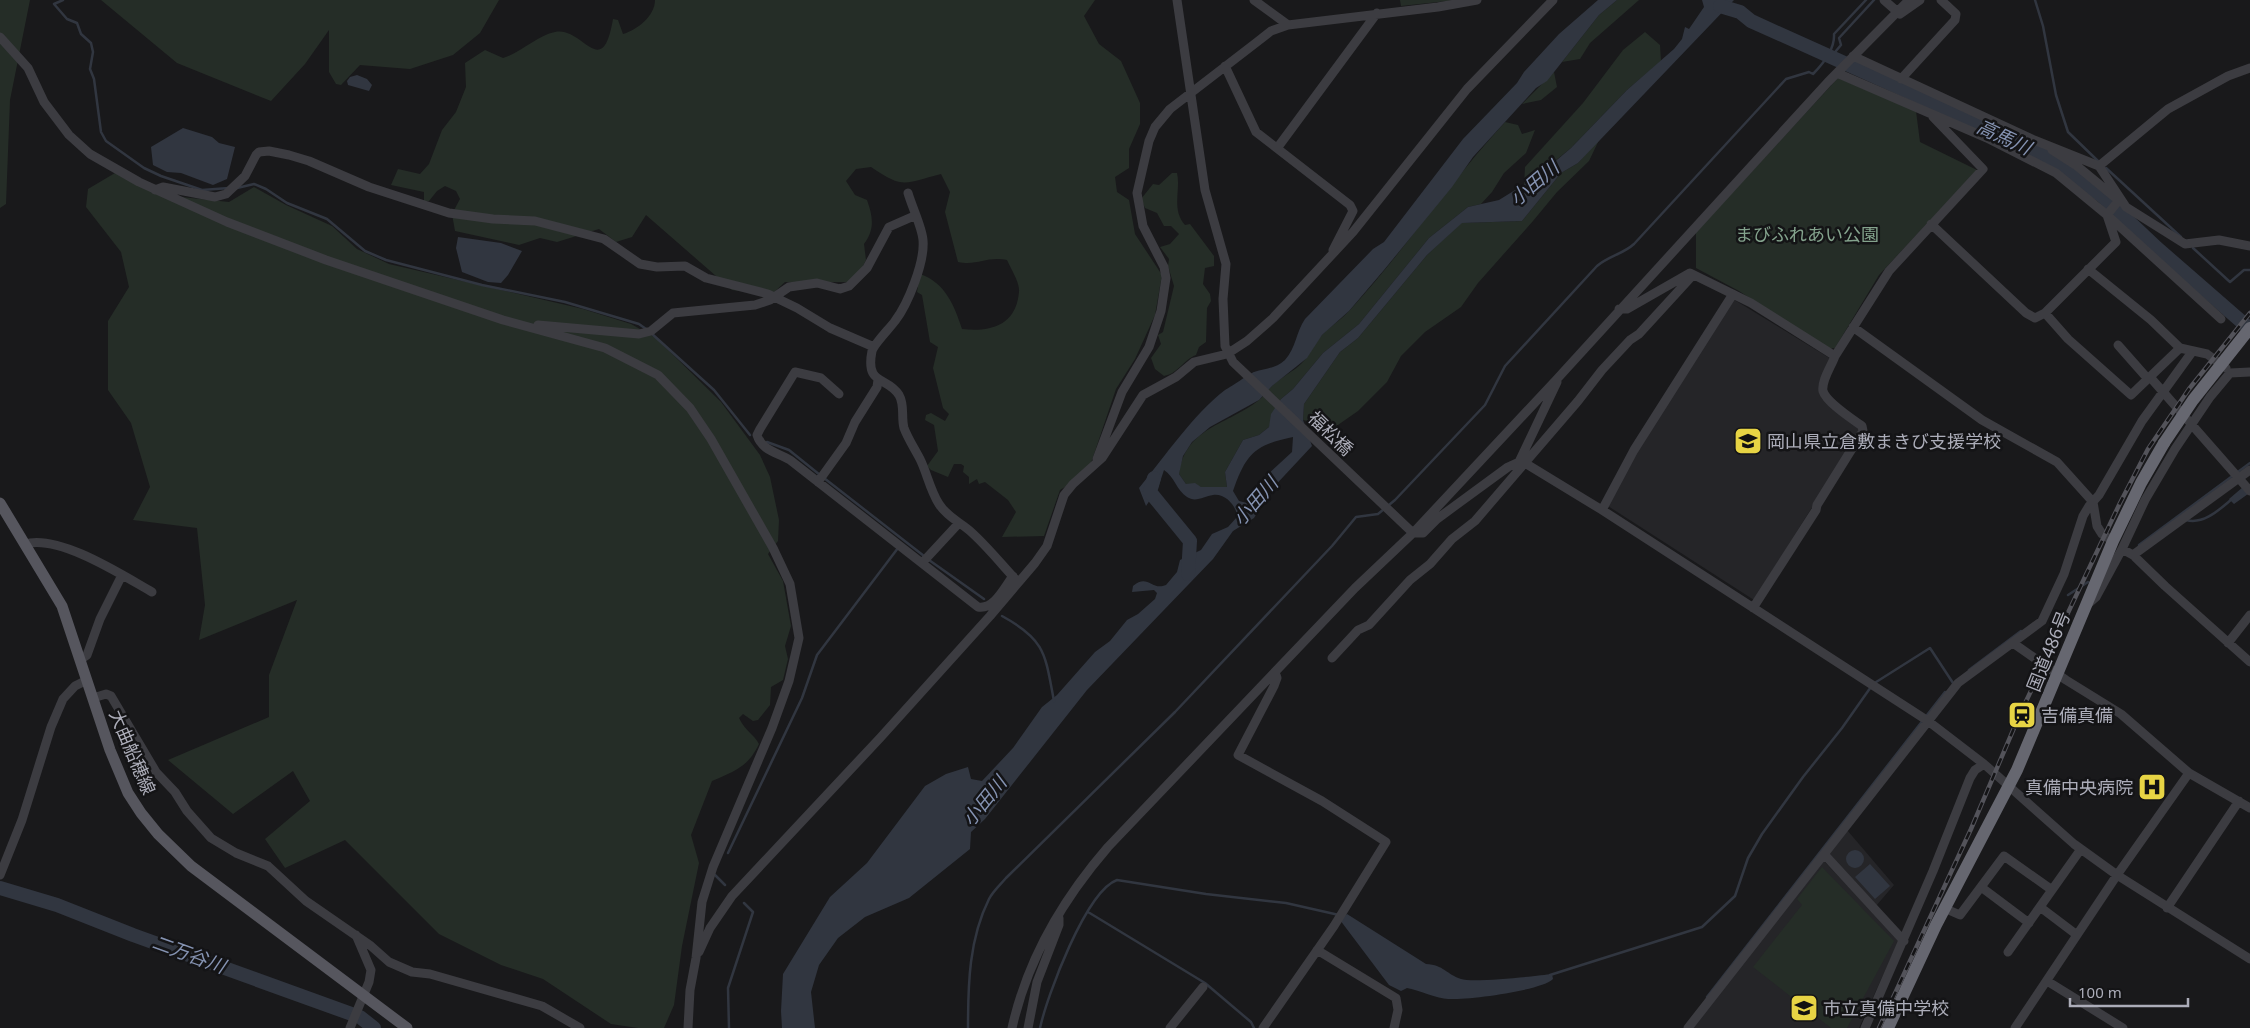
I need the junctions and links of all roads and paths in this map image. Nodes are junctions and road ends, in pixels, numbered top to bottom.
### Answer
1 (1177, 0) edge
2 (1254, 0) edge
3 (1477, 0) edge
4 (1553, 0) edge
5 (1884, 0) edge
6 (1909, 0) edge
7 (1920, 0) edge
8 (1941, 0) edge
9 (1894, 10) junction
10 (1377, 13) junction
11 (1288, 24) junction
12 (0, 37) edge
13 (1852, 57) junction
14 (1225, 66) junction
15 (2250, 68) edge
16 (1839, 70) junction
17 (1901, 79) junction
18 (1190, 94) junction
19 (1928, 111) junction
20 (2034, 140) junction
21 (1278, 148) junction
22 (2099, 166) junction
23 (155, 190) junction
24 (908, 193) dead end
25 (2121, 204) junction
26 (2108, 214) junction
27 (914, 216) junction
28 (1931, 224) junction
29 (2250, 246) edge
30 (1330, 259) junction
31 (2088, 269) junction
32 (1693, 275) junction
33 (1733, 294) junction
34 (774, 297) junction
35 (1619, 309) junction
36 (2045, 312) junction
37 (2221, 319) dead end
38 (520, 324) junction
39 (1853, 327) junction
40 (2250, 328) edge
41 (2118, 345) dead end
42 (874, 347) junction
43 (2180, 348) junction
44 (2192, 352) junction
45 (1227, 354) junction
46 (1836, 356) junction
47 (2250, 372) edge
48 (2230, 374) junction
49 (2149, 378) junction
50 (1557, 379) junction
51 (878, 380) junction
52 (2163, 391) junction
53 (839, 394) dead end
54 (2191, 424) junction
55 (1522, 462) junction
56 (1094, 467) junction
57 (2250, 470) edge
58 (2242, 481) edge
59 (818, 482) junction
60 (2093, 502) junction
61 (0, 503) edge
62 (1602, 510) junction
63 (960, 523) junction
64 (1410, 530) junction
65 (25, 544) junction
66 (2117, 545) junction
67 (2134, 555) junction
68 (922, 563) junction
69 (122, 575) junction
70 (1015, 579) junction
71 (152, 592) dead end
72 (1753, 608) junction
73 (2250, 615) edge
74 (2013, 643) junction
75 (2228, 643) junction
76 (1332, 658) dead end
77 (80, 660) junction
78 (2250, 662) edge
79 (1275, 672) junction
80 (2058, 675) junction
81 (87, 680) junction
82 (93, 698) junction
83 (1925, 719) junction
84 (1984, 764) junction
85 (2189, 772) junction
86 (2008, 787) junction
87 (2239, 802) junction
88 (2250, 808) edge
89 (2081, 849) junction
90 (1824, 854) junction
91 (0, 875) edge
92 (2117, 875) junction
93 (1981, 888) junction
94 (2052, 890) junction
95 (2040, 907) junction
96 (1944, 908) junction
97 (2167, 908) junction
98 (1059, 913) junction
99 (2029, 923) junction
100 (356, 935) junction
101 (2078, 935) junction
102 (1904, 941) junction
103 (1316, 950) junction
104 (2008, 952) dead end
105 (696, 958) junction
106 (2250, 959) edge
107 (2047, 981) junction
108 (1203, 987) dead end
109 (363, 994) junction
110 (1266, 1024) edge
111 (350, 1028) edge
112 (407, 1028) edge
113 (580, 1028) edge
114 (688, 1028) edge
115 (1012, 1028) edge
116 (1028, 1028) edge
117 (1170, 1028) edge
118 (1394, 1028) edge
119 (1688, 1028) edge
120 (1865, 1028) edge
121 (1888, 1028) edge
122 (2015, 1028) edge
123 (2123, 1028) edge

1 - 18 street
2 - 11 street
3 - 10 street
4 - 30 street
5 - 9 street
6 - 9 street
7 - 9 street
8 - 17 street
9 - 13 street
10 - 11 street
10 - 21 street
11 - 14 street
12 - 23 street
13 - 16 street
13 - 17 street
14 - 18 street
14 - 21 street
15 - 22 street
16 - 19 street
16 - 35 street
17 - 20 street
18 - 45 street
18 - 56 street
19 - 26 street
19 - 28 street
20 - 22 street
20 - 25 street
21 - 30 street
22 - 25 street
23 - 34 street
23 - 38 street
24 - 27 street
25 - 26 street
25 - 29 street
26 - 31 street
26 - 37 street
27 - 34 street
27 - 42 street
28 - 36 street
28 - 39 street
30 - 45 street
31 - 36 street
31 - 43 street
32 - 33 street
32 - 35 street
32 - 55 street
33 - 46 street
33 - 62 street
34 - 38 street
34 - 42 street
35 - 50 street
36 - 49 street
38 - 105 street
39 - 46 street
39 - 60 street
40 - 66 highway, 国道486号, bridge
41 - 49 street
42 - 51 street
43 - 44 street
43 - 49 street
44 - 48 street
44 - 52 street
45 - 56 street
45 - 64 street, 福松橋
46 - 72 street
47 - 48 street
48 - 54 street
49 - 52 street
50 - 55 street
50 - 64 street
51 - 59 street
51 - 63 street
52 - 54 street
52 - 60 street
53 - 59 street
54 - 58 street
54 - 66 street
55 - 62 street
55 - 64 street
55 - 76 street
56 - 70 street
57 - 58 street
58 - 67 street
59 - 68 street
60 - 66 street
60 - 74 street
61 - 65 main road, 大曲船穂線
62 - 72 street
63 - 68 street
63 - 70 street
64 - 79 street
65 - 69 street
65 - 77 main road, 大曲船穂線
66 - 67 street
66 - 80 highway, 国道486号
67 - 75 street
68 - 70 street
69 - 71 street
69 - 77 street
70 - 105 street
72 - 83 street
73 - 75 street
74 - 80 street
74 - 83 street
75 - 78 street
77 - 81 main road, 大曲船穂線
79 - 98 street
79 - 103 street
80 - 85 street
80 - 86 highway, 国道486号
81 - 82 main road, 大曲船穂線
81 - 91 street
82 - 100 street
82 - 109 main road, 大曲船穂線
83 - 84 street
83 - 90 street
84 - 86 street
84 - 102 street
85 - 87 street
85 - 92 street
86 - 89 street
86 - 96 highway, 国道486号
87 - 88 street
87 - 97 street
89 - 92 street
89 - 94 street
90 - 102 street
90 - 119 street
92 - 97 street
92 - 101 street
93 - 94 street
93 - 96 street
93 - 99 street
94 - 95 street
95 - 99 street
95 - 101 street
96 - 121 highway, 国道486号
97 - 106 street
98 - 115 street
98 - 116 street
99 - 104 street
100 - 109 street
100 - 113 street
101 - 107 street
102 - 120 street
103 - 110 street
103 - 118 street
105 - 114 street
107 - 122 street
107 - 123 street
108 - 117 street
109 - 111 street
109 - 112 main road, 大曲船穂線

